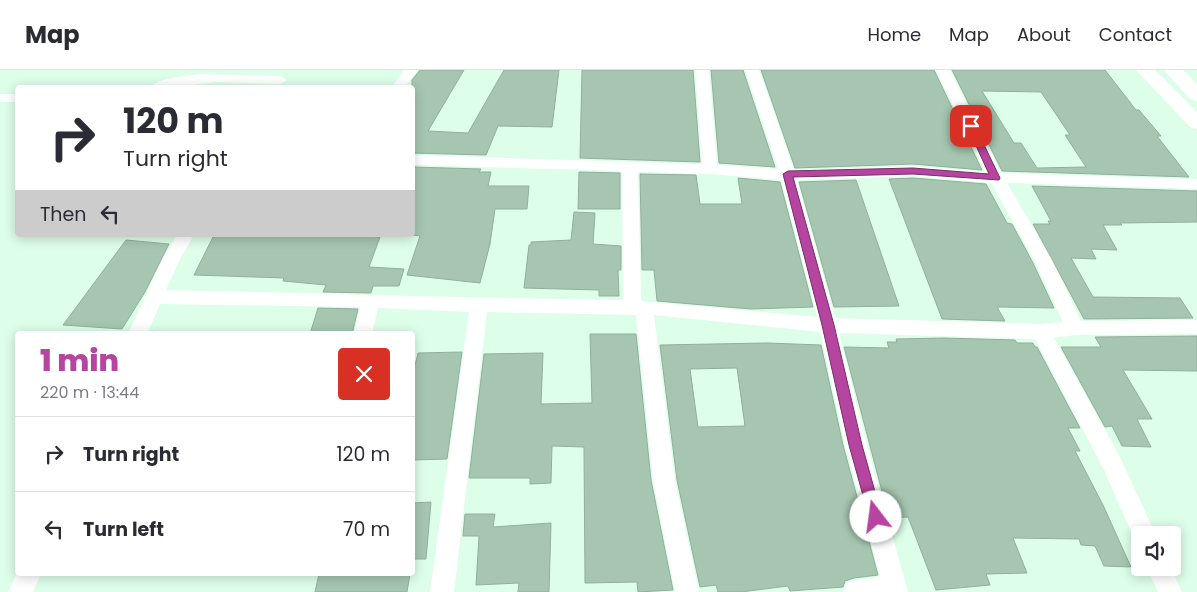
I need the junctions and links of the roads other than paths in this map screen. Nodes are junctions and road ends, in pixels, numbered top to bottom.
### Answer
1 (411, 70) edge
2 (702, 70) edge
3 (752, 70) edge
4 (943, 70) edge
5 (1145, 70) edge
6 (1173, 70) edge
7 (281, 79) edge
8 (166, 85) edge
9 (399, 85) edge
10 (1194, 89) edge
11 (0, 98) edge
12 (15, 98) edge
13 (1197, 123) edge
14 (415, 160) edge
15 (630, 167) junction
16 (710, 169) junction
17 (788, 174) junction
18 (996, 178) junction
19 (1197, 184) edge
20 (185, 237) edge
21 (154, 297) junction
22 (371, 300) junction
23 (479, 305) junction
24 (638, 308) junction
25 (828, 325) junction
26 (1197, 327) edge
27 (1075, 328) junction
28 (138, 331) edge
29 (363, 331) edge
30 (1041, 332) junction
31 (1140, 526) edge
32 (28, 576) edge
33 (1163, 576) edge
34 (896, 590) edge
35 (20, 592) edge
36 (442, 592) edge
37 (687, 592) edge
38 (855, 592) edge
39 (1170, 592) edge

1 - 9 street
2 - 16 street
3 - 17 street
4 - 18 street
5 - 13 main road
6 - 10 main road
7 - 8 street
11 - 12 street
14 - 15 street
15 - 16 street
15 - 24 street
16 - 17 street
17 - 18 street
17 - 25 street
18 - 19 street
18 - 27 street
20 - 21 street
21 - 22 street
21 - 28 street
22 - 23 street
22 - 29 street
23 - 24 street
23 - 36 street
24 - 25 street
24 - 37 street
25 - 30 street
25 - 34 street
26 - 27 street
27 - 30 street
30 - 31 street
32 - 35 street
33 - 39 street
34 - 38 street

